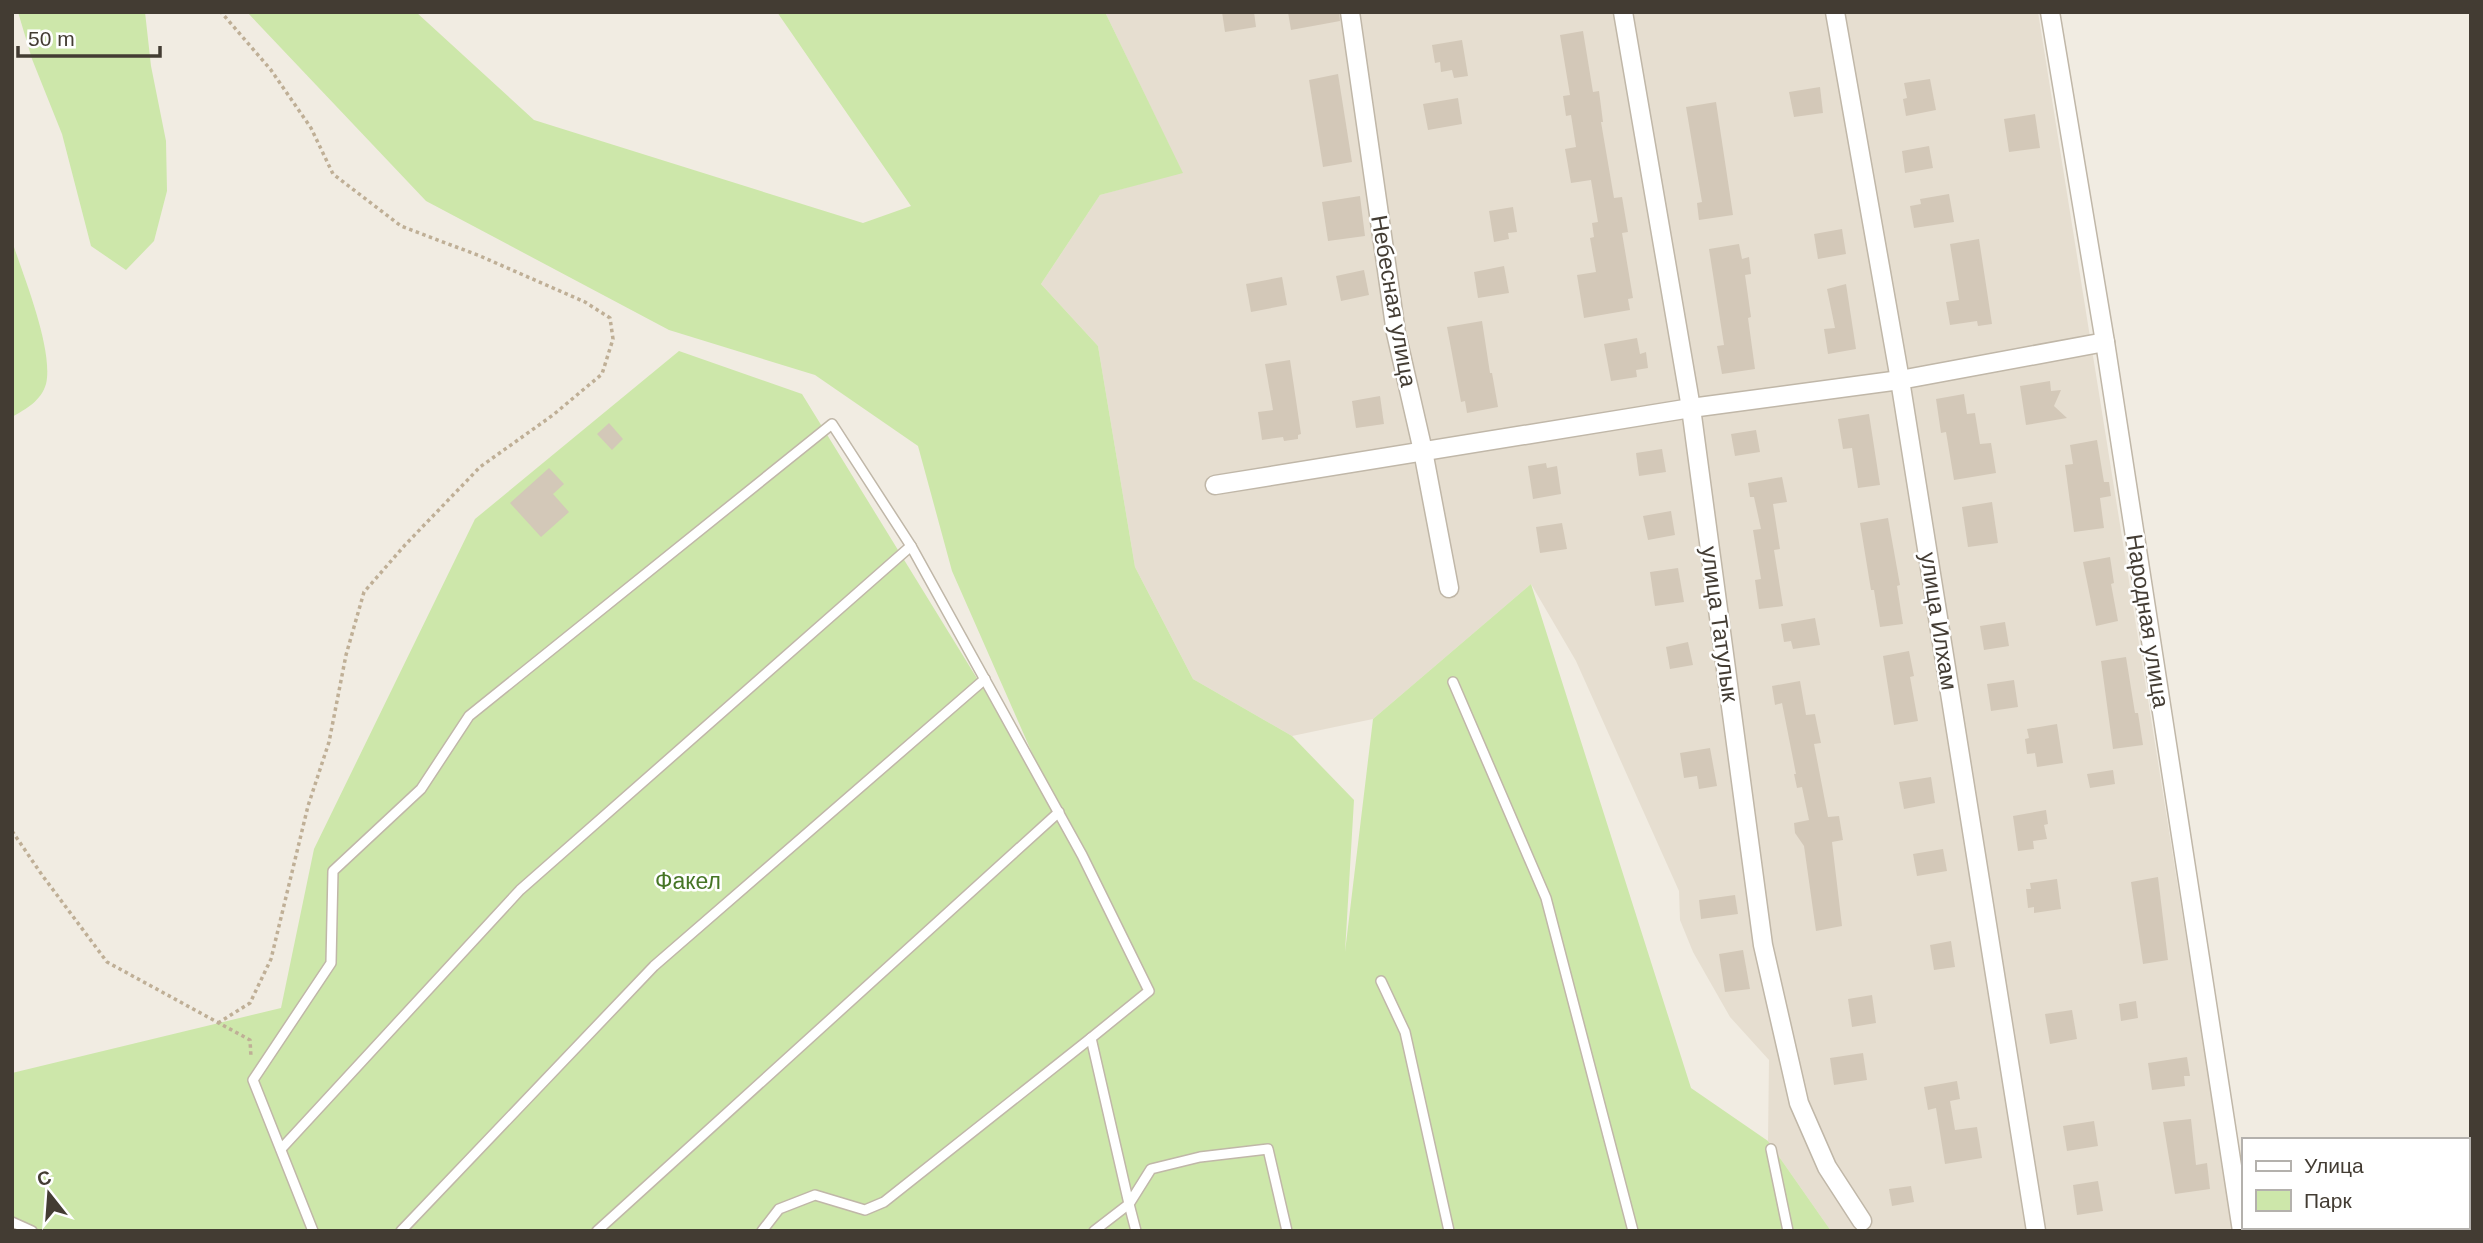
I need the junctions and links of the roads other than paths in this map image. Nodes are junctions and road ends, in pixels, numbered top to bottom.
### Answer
1 (1350, 12) edge
2 (1623, 12) edge
3 (1835, 12) edge
4 (2050, 12) edge
5 (2105, 342) junction
6 (1900, 380) junction
7 (1692, 408) junction
8 (1423, 451) junction
9 (1215, 485) dead end
10 (911, 545) junction
11 (1449, 587) dead end
12 (985, 679) junction
13 (1453, 682) dead end
14 (1059, 812) junction
15 (1381, 981) dead end
16 (1091, 1038) junction
17 (281, 1149) junction
18 (1771, 1149) dead end
19 (1129, 1204) junction
20 (1862, 1221) dead end
21 (12, 1222) edge
22 (32, 1231) edge
23 (313, 1231) edge
24 (401, 1231) edge
25 (597, 1231) edge
26 (762, 1231) edge
27 (1094, 1231) edge
28 (1136, 1231) edge
29 (1287, 1231) edge
30 (1449, 1231) edge
31 (1633, 1231) edge
32 (1788, 1231) edge
33 (2036, 1231) edge
34 (2242, 1231) edge

1 - 8 street, Небесная улица
2 - 7 street, улица Татулык
3 - 6 street, улица Илхам
4 - 5 street, Народная улица
5 - 6 street
5 - 34 street, Народная улица
6 - 7 street
6 - 33 street, улица Илхам
7 - 8 street
7 - 20 street, улица Татулык
8 - 9 street
8 - 11 street, Небесная улица
10 - 12 lane
10 - 17 lane
10 - 17 lane
12 - 14 lane
12 - 24 lane
13 - 31 lane
14 - 16 lane
14 - 25 lane
15 - 30 lane
16 - 19 lane
16 - 26 lane
17 - 23 lane
18 - 32 lane
19 - 27 lane
19 - 28 lane
19 - 29 lane
21 - 22 lane

